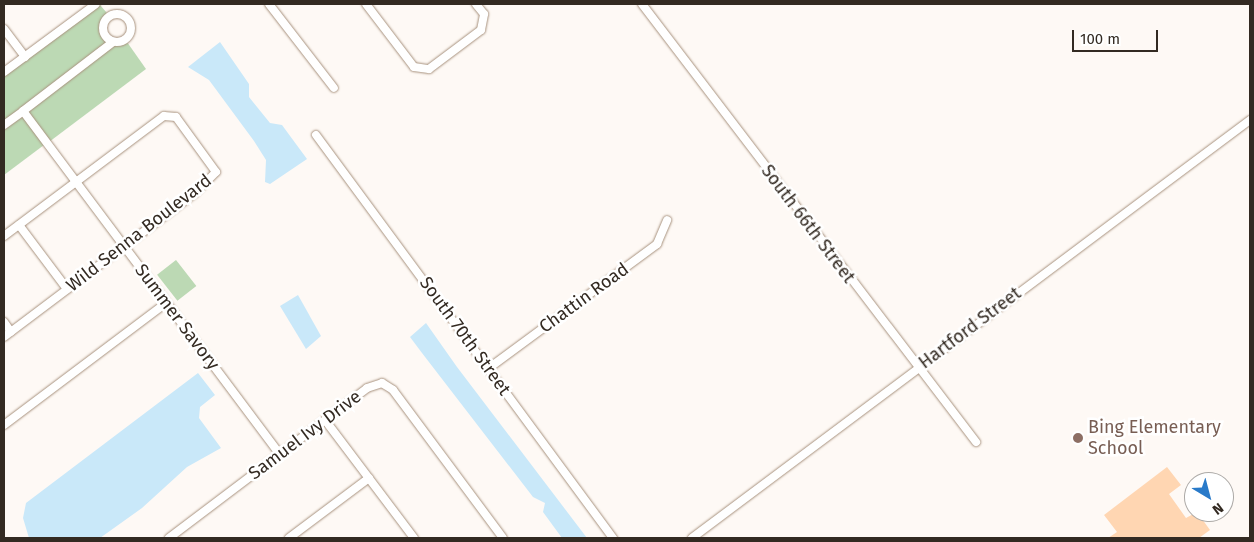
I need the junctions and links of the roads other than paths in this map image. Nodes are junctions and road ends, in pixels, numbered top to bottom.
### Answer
1 (96, 4) edge
2 (269, 4) edge
3 (366, 4) edge
4 (476, 4) edge
5 (642, 4) edge
6 (4, 29) edge
7 (113, 42) dead end
8 (25, 56) junction
9 (4, 72) edge
10 (334, 88) dead end
11 (24, 111) junction
12 (1250, 120) edge
13 (4, 125) edge
14 (316, 136) dead end
15 (75, 182) junction
16 (666, 220) dead end
17 (19, 225) junction
18 (4, 236) edge
19 (124, 246) junction
20 (67, 289) junction
21 (166, 303) junction
22 (4, 322) edge
23 (11, 332) junction
24 (4, 337) edge
25 (917, 367) junction
26 (489, 368) junction
27 (325, 420) junction
28 (4, 425) edge
29 (976, 442) dead end
30 (280, 454) junction
31 (369, 478) junction
32 (411, 537) edge
33 (170, 538) edge
34 (289, 538) edge
35 (503, 538) edge
36 (613, 538) edge
37 (692, 538) edge

1 - 8 street
2 - 10 street
3 - 4 street
5 - 25 street, South 66th Street
6 - 8 street
7 - 11 street
8 - 9 street
11 - 13 street
11 - 15 street, Summer Savory
12 - 25 street, Hartford Street
14 - 26 street, South 70th Street
15 - 17 street, Wild Senna Boulevard
15 - 19 street, Summer Savory
15 - 19 street, Wild Senna Boulevard
16 - 26 street, Chattin Road
17 - 18 street, Wild Senna Boulevard
17 - 20 street
19 - 20 street, Wild Senna Boulevard
19 - 21 street, Summer Savory
20 - 23 street, Wild Senna Boulevard
21 - 28 street
21 - 30 street, Summer Savory
22 - 23 street
23 - 24 street, Wild Senna Boulevard
25 - 29 street, South 66th Street
25 - 37 street, Hartford Street
26 - 36 street, South 70th Street
27 - 30 street, Samuel Ivy Drive
27 - 31 street
27 - 35 street, Samuel Ivy Drive
30 - 33 street, Samuel Ivy Drive
31 - 32 street
31 - 34 street

